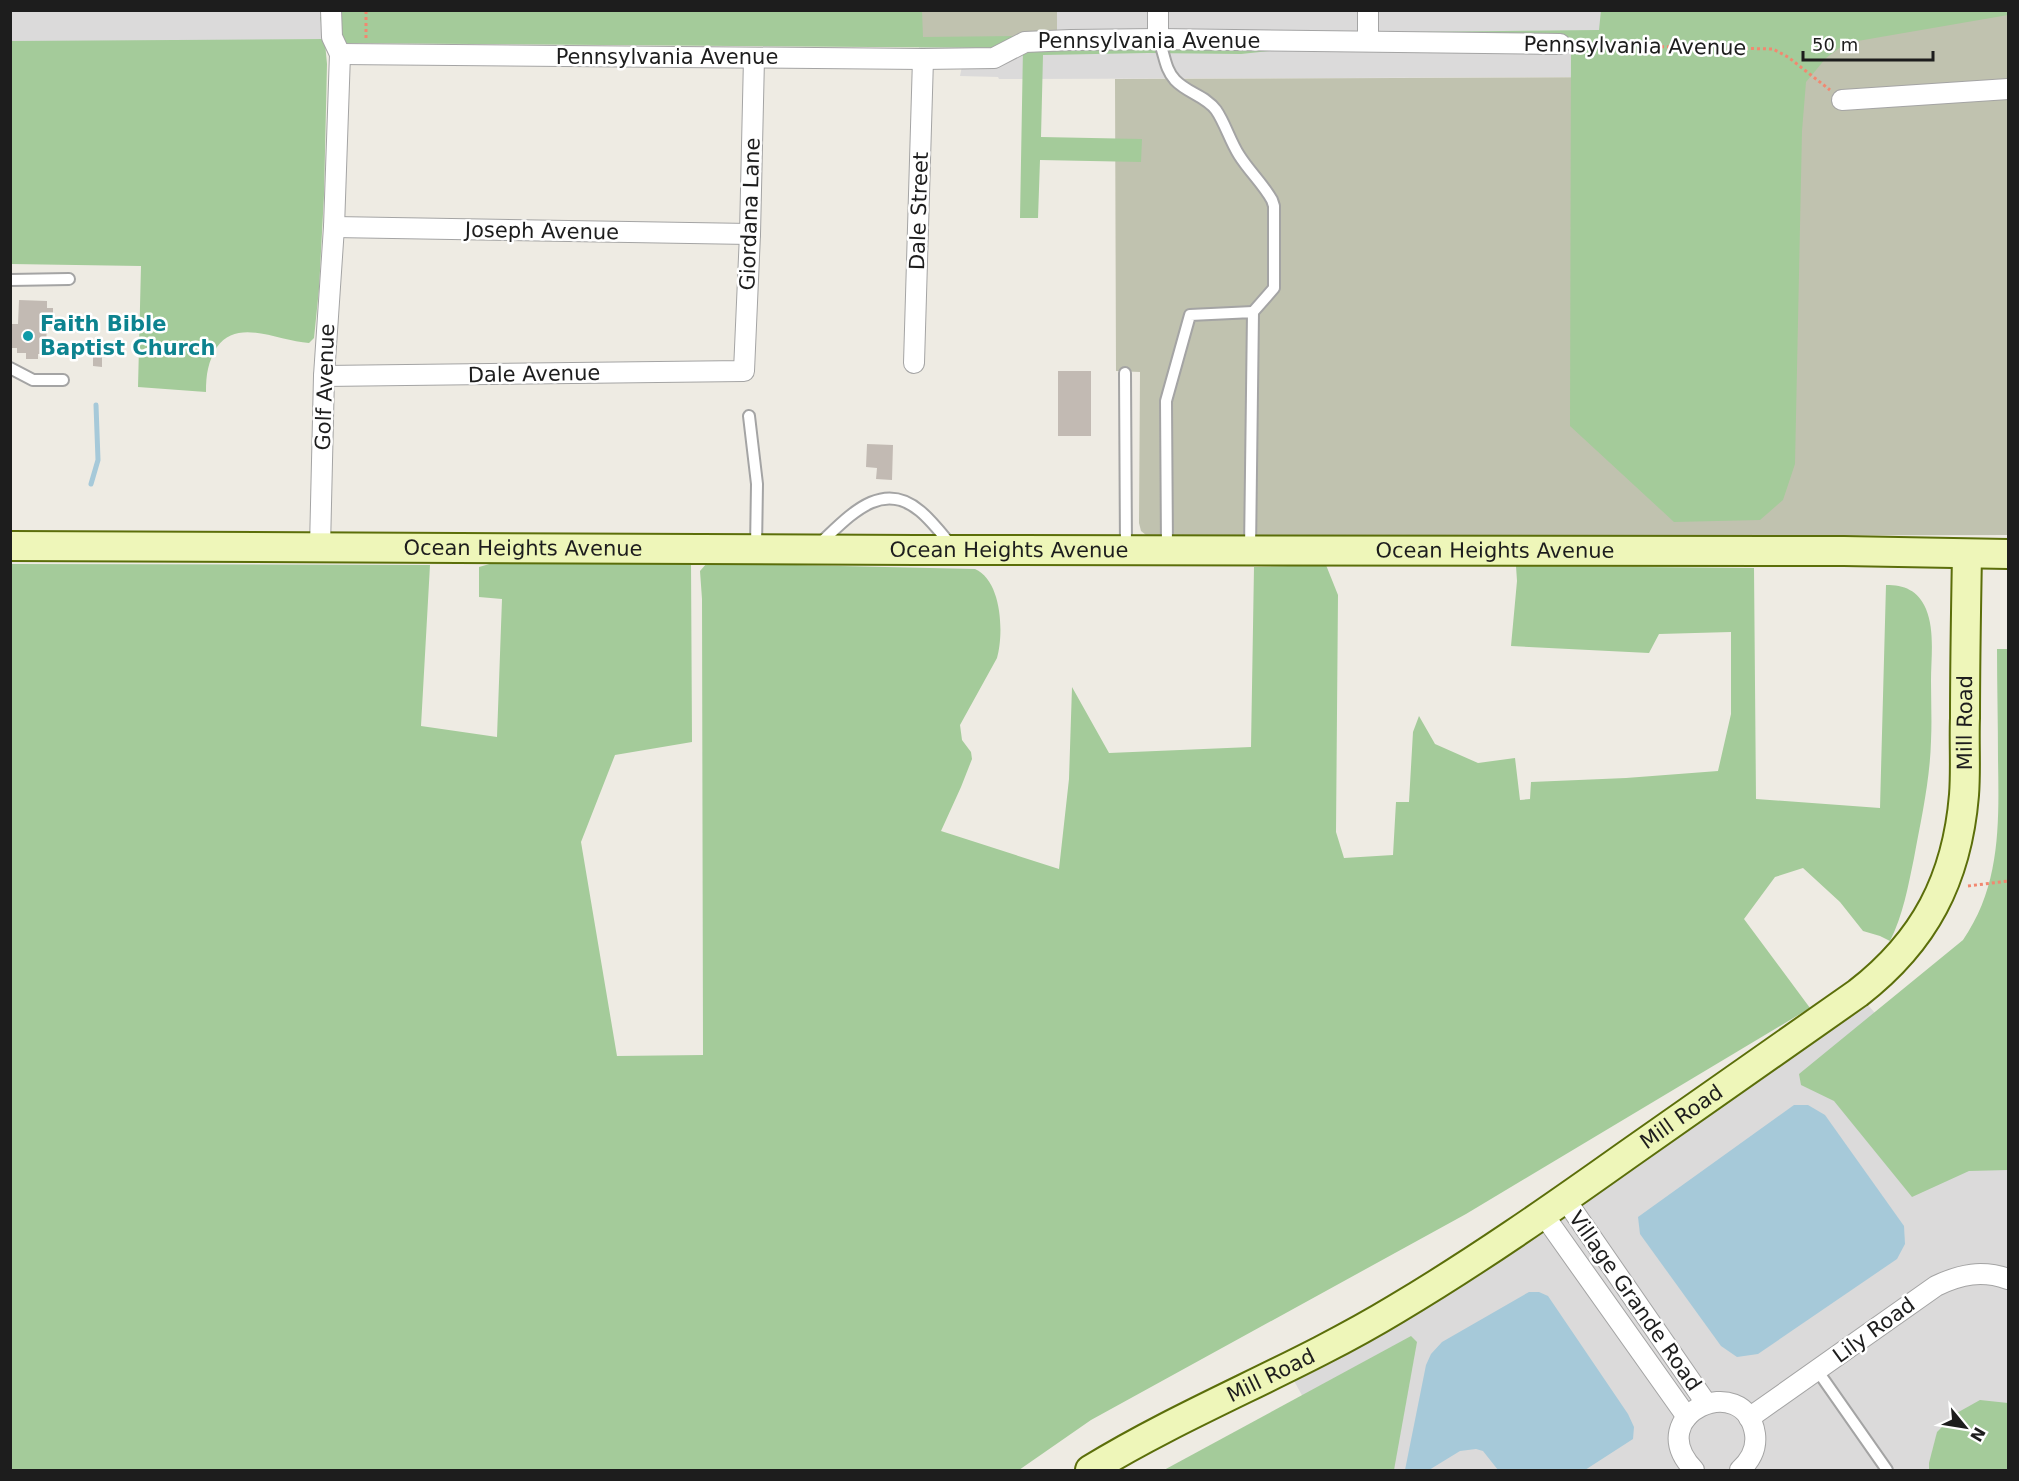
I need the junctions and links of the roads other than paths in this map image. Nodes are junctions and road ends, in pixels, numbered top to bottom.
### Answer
1 (331, 10) edge
2 (1158, 10) edge
3 (1368, 10) edge
4 (1158, 39) junction
5 (1368, 41) junction
6 (1560, 44) road end
7 (340, 54) junction
8 (754, 58) junction
9 (923, 60) junction
10 (2008, 89) edge
11 (1842, 100) road end
12 (334, 227) junction
13 (750, 234) junction
14 (69, 279) dead end
15 (10, 280) edge
16 (1253, 312) junction
17 (914, 363) dead end
18 (10, 368) edge
19 (744, 371) joint
20 (1125, 373) dead end
21 (324, 376) junction
22 (63, 380) dead end
23 (749, 416) dead end
24 (10, 546) edge
25 (320, 547) junction
26 (756, 549) junction
27 (813, 549) junction
28 (1167, 549) junction
29 (955, 550) junction
30 (1126, 550) junction
31 (1250, 550) junction
32 (1967, 554) junction
33 (2008, 554) edge
34 (1554, 1207) junction
35 (2008, 1279) edge
36 (1817, 1371) junction
37 (1706, 1403) junction
38 (1687, 1417) junction
39 (1749, 1418) junction
40 (1684, 1468) edge
41 (1090, 1470) edge
42 (1740, 1470) edge
43 (1887, 1470) edge

1 - 7 street
2 - 4 street
3 - 5 street
4 - 5 street, Pennsylvania Avenue
4 - 9 street, Pennsylvania Avenue
4 - 16 lane
5 - 6 street, Pennsylvania Avenue
7 - 8 street, Pennsylvania Avenue
7 - 12 street
8 - 9 street, Pennsylvania Avenue
8 - 13 street, Giordana Lane
9 - 17 street, Dale Street
10 - 11 street
12 - 13 street, Joseph Avenue
12 - 21 street, Golf Avenue
13 - 19 street, Giordana Lane
14 - 15 lane
16 - 28 lane
16 - 31 lane
18 - 22 lane
19 - 21 street, Dale Avenue
20 - 30 lane
21 - 25 street, Golf Avenue
23 - 26 lane
24 - 25 main road, Ocean Heights Avenue
25 - 26 main road, Ocean Heights Avenue
26 - 27 main road, Ocean Heights Avenue
27 - 29 main road, Ocean Heights Avenue
27 - 29 lane
28 - 30 main road, Ocean Heights Avenue
28 - 31 main road, Ocean Heights Avenue
29 - 30 main road, Ocean Heights Avenue
31 - 32 main road, Ocean Heights Avenue
32 - 33 main road, Ocean Heights Avenue
32 - 34 main road, Mill Road
34 - 37 street, Village Grande Road
34 - 38 street
34 - 41 main road, Mill Road
35 - 36 street, Lily Road
36 - 39 street, Lily Road
36 - 43 lane
37 - 38 street
37 - 39 street
38 - 40 street
39 - 42 street

